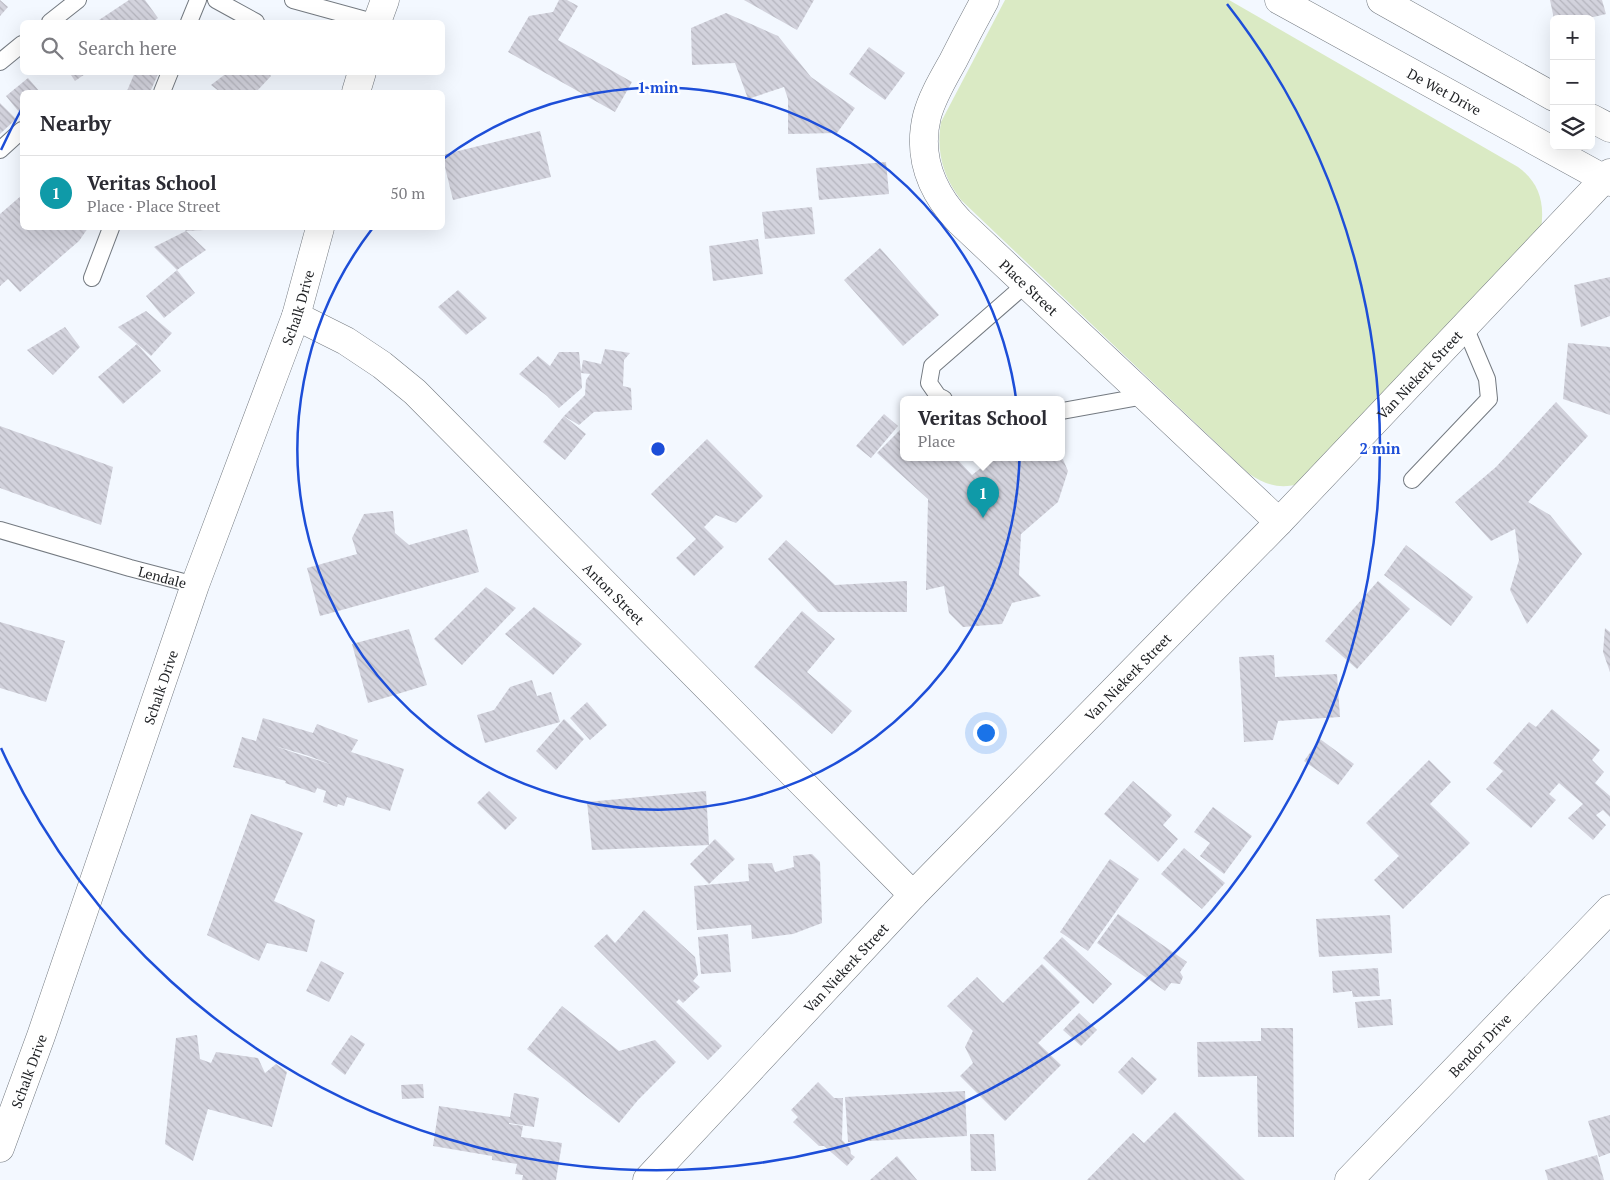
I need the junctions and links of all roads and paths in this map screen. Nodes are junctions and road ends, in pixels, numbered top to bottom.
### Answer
1 (78, 0) edge
2 (198, 0) edge
3 (216, 0) edge
4 (293, 0) edge
5 (385, 0) edge
6 (985, 0) edge
7 (1280, 0) edge
8 (1381, 0) edge
9 (53, 20) edge
10 (190, 20) edge
11 (252, 20) edge
12 (366, 20) edge
13 (378, 20) edge
14 (20, 46) edge
15 (0, 62) edge
16 (169, 75) edge
17 (361, 75) edge
18 (163, 90) edge
19 (357, 90) edge
20 (1550, 94) edge
21 (1595, 120) edge
22 (1610, 128) edge
23 (20, 132) edge
24 (0, 150) edge
25 (1608, 178) edge
26 (110, 230) edge
27 (319, 230) edge
28 (92, 278) dead end
29 (1026, 284) junction
30 (296, 316) junction
31 (1465, 327) junction
32 (938, 396) edge
33 (1145, 396) junction
34 (1065, 411) edge
35 (1412, 480) dead end
36 (1280, 522) junction
37 (0, 530) edge
38 (195, 585) junction
39 (913, 894) junction
40 (1610, 909) edge
41 (0, 1148) edge
42 (647, 1180) edge
43 (1349, 1180) edge

1 - 9 lane
2 - 10 lane
3 - 11 lane
4 - 12 lane
5 - 13 street
6 - 29 street, Place Street
7 - 25 street, De Wet Drive
8 - 20 street
14 - 15 lane
16 - 18 lane
17 - 19 street
21 - 22 street
23 - 24 lane
25 - 31 street, Van Niekerk Street
26 - 28 lane
27 - 30 street, Schalk Drive
29 - 32 lane
29 - 33 street, Place Street
30 - 38 street, Schalk Drive
30 - 39 street, Anton Street
31 - 35 lane
31 - 36 street, Van Niekerk Street
33 - 34 lane
33 - 36 street, Place Street
36 - 39 street, Van Niekerk Street
37 - 38 lane, Lendale
38 - 41 street, Schalk Drive
39 - 42 street, Van Niekerk Street
40 - 43 street, Bendor Drive

